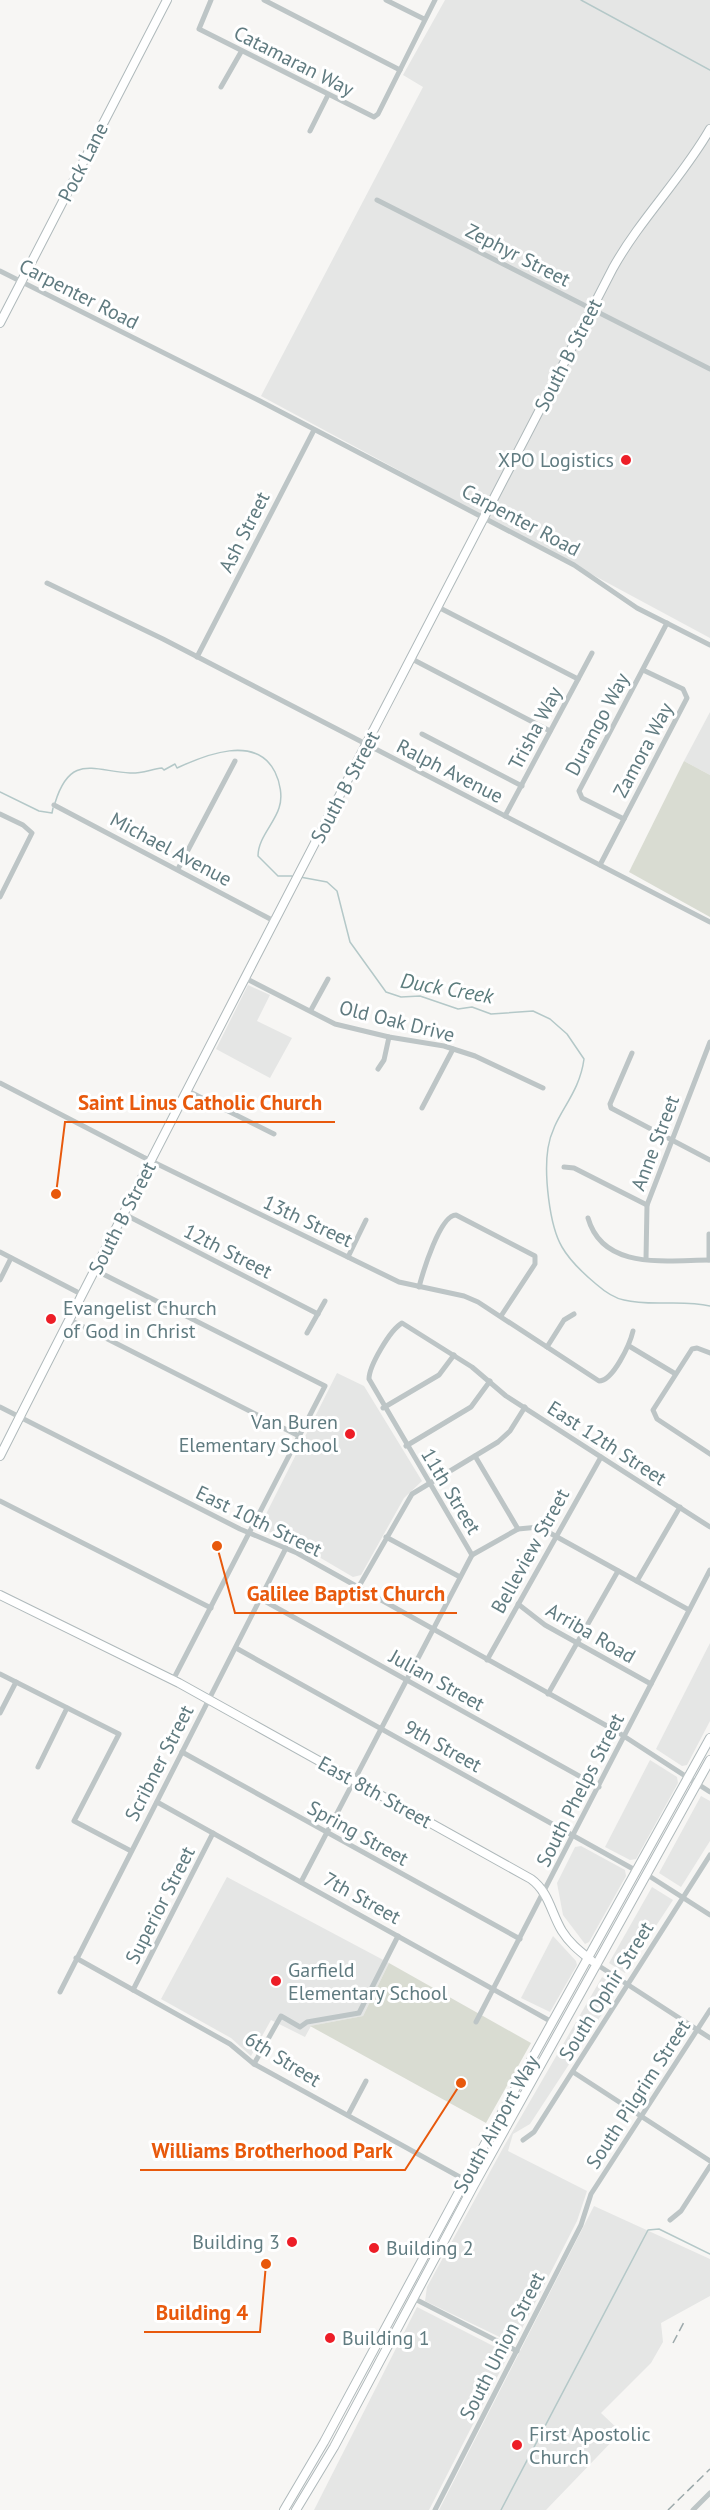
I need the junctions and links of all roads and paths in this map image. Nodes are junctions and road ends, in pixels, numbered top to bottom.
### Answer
1 (166, 0) edge
2 (211, 0) edge
3 (386, 0) edge
4 (435, 0) edge
5 (268, 1) edge
6 (424, 20) junction
7 (241, 52) junction
8 (400, 70) junction
9 (221, 87) dead end
10 (328, 95) junction
11 (710, 129) edge
12 (310, 131) dead end
13 (377, 200) dead end
14 (0, 271) edge
15 (22, 282) junction
16 (592, 309) junction
17 (0, 323) edge
18 (710, 369) edge
19 (314, 429) junction
20 (484, 518) junction
21 (47, 583) dead end
22 (438, 608) junction
23 (667, 623) junction
24 (710, 645) edge
25 (592, 653) dead end
26 (197, 657) junction
27 (412, 659) junction
28 (643, 670) junction
29 (578, 679) junction
30 (550, 731) junction
31 (422, 734) dead end
32 (367, 745) junction
33 (235, 761) dead end
34 (522, 786) junction
35 (54, 805) dead end
36 (0, 814) edge
37 (505, 816) junction
38 (624, 819) junction
39 (600, 865) junction
40 (178, 869) junction
41 (0, 897) edge
42 (274, 921) junction
43 (710, 922) edge
44 (245, 978) junction
45 (328, 979) dead end
46 (310, 1010) junction
47 (389, 1037) junction
48 (710, 1042) edge
49 (453, 1049) junction
50 (632, 1053) dead end
51 (378, 1069) dead end
52 (0, 1083) edge
53 (543, 1088) dead end
54 (188, 1091) junction
55 (422, 1108) dead end
56 (274, 1134) dead end
57 (672, 1140) junction
58 (152, 1160) junction
59 (710, 1160) edge
60 (564, 1167) dead end
61 (647, 1205) junction
62 (124, 1214) junction
63 (588, 1218) dead end
64 (366, 1220) dead end
65 (709, 1234) edge
66 (0, 1252) edge
67 (348, 1257) junction
68 (11, 1258) junction
69 (646, 1259) junction
70 (709, 1260) edge
71 (95, 1270) junction
72 (0, 1280) edge
73 (419, 1287) junction
74 (83, 1295) junction
75 (325, 1301) dead end
76 (318, 1314) junction
77 (574, 1314) dead end
78 (501, 1316) junction
79 (70, 1320) junction
80 (633, 1331) dead end
81 (307, 1333) dead end
82 (629, 1346) junction
83 (548, 1347) junction
84 (710, 1353) edge
85 (454, 1355) junction
86 (674, 1373) junction
87 (490, 1381) junction
88 (0, 1407) edge
89 (525, 1407) junction
90 (384, 1408) junction
91 (20, 1418) junction
92 (299, 1436) junction
93 (406, 1446) junction
94 (710, 1454) edge
95 (0, 1456) edge
96 (475, 1456) junction
97 (601, 1457) junction
98 (429, 1483) junction
99 (0, 1501) edge
100 (680, 1508) junction
101 (710, 1527) edge
102 (518, 1529) junction
103 (248, 1533) junction
104 (556, 1536) junction
105 (386, 1537) junction
106 (286, 1548) junction
107 (472, 1556) junction
108 (618, 1570) junction
109 (710, 1570) edge
110 (460, 1577) junction
111 (637, 1581) junction
112 (358, 1588) junction
113 (0, 1594) edge
114 (261, 1599) junction
115 (518, 1604) junction
116 (211, 1608) junction
117 (689, 1610) junction
118 (432, 1629) junction
119 (576, 1643) junction
120 (236, 1648) junction
121 (487, 1660) junction
122 (0, 1674) edge
123 (406, 1679) junction
124 (173, 1680) junction
125 (16, 1682) junction
126 (651, 1684) junction
127 (548, 1694) junction
128 (209, 1700) junction
129 (68, 1708) junction
130 (0, 1713) edge
131 (381, 1728) junction
132 (625, 1737) junction
133 (710, 1738) edge
134 (182, 1752) junction
135 (710, 1760) edge
136 (38, 1767) dead end
137 (687, 1778) junction
138 (354, 1780) junction
139 (697, 1784) junction
140 (599, 1786) junction
141 (710, 1792) edge
142 (157, 1802) junction
143 (213, 1833) junction
144 (327, 1833) junction
145 (574, 1836) junction
146 (131, 1851) junction
147 (710, 1855) edge
148 (635, 1870) junction
149 (646, 1874) junction
150 (302, 1882) junction
151 (545, 1892) junction
152 (683, 1897) junction
153 (710, 1915) edge
154 (398, 1936) junction
155 (520, 1940) junction
156 (76, 1958) junction
157 (592, 1961) junction
158 (628, 1984) junction
159 (494, 1989) junction
160 (133, 1990) junction
161 (60, 1992) dead end
162 (710, 2010) edge
163 (476, 2022) dead end
164 (552, 2022) junction
165 (698, 2030) junction
166 (710, 2038) edge
167 (254, 2064) junction
168 (573, 2072) junction
169 (366, 2081) dead end
170 (348, 2115) junction
171 (642, 2116) junction
172 (523, 2140) dead end
173 (710, 2161) edge
174 (710, 2166) edge
175 (465, 2180) junction
176 (474, 2185) junction
177 (591, 2194) joint
178 (670, 2220) dead end
179 (413, 2298) junction
180 (517, 2351) junction
181 (710, 2493) edge
182 (284, 2510) edge
183 (296, 2510) edge
184 (435, 2510) edge
185 (693, 2510) edge

1 - 15 street, Pock Lane
2 - 7 street, Catamaran Way
3 - 6 street
4 - 6 street
5 - 8 street
6 - 8 street
7 - 9 street
7 - 10 street, Catamaran Way
8 - 10 street, Catamaran Way
10 - 12 street
11 - 16 street, South B Street
13 - 16 street, Zephyr Street
14 - 15 street, Carpenter Road
15 - 17 street, Pock Lane
15 - 19 street, Carpenter Road
16 - 18 street, Zephyr Street
16 - 20 street, South B Street
19 - 20 street, Carpenter Road
19 - 26 street, Ash Street
20 - 22 street, South B Street
20 - 23 street, Carpenter Road
21 - 26 street, Ralph Avenue
22 - 27 street, South B Street
22 - 29 street
23 - 24 street, Carpenter Road
23 - 28 street, Durango Way
25 - 29 street, Trisha Way
26 - 32 street, Ralph Avenue
27 - 30 street
27 - 32 street, South B Street
28 - 38 street, Zamora Way
28 - 38 street, Durango Way
29 - 30 street, Trisha Way
30 - 34 street, Trisha Way
31 - 34 street
32 - 37 street, Ralph Avenue
32 - 42 street, South B Street
33 - 40 street
34 - 37 street, Trisha Way
35 - 40 street, Michael Avenue
36 - 41 street
37 - 39 street, Ralph Avenue
38 - 39 street, Zamora Way
39 - 43 street, Ralph Avenue
40 - 42 street, Michael Avenue
42 - 44 street, South B Street
44 - 46 street, Old Oak Drive
44 - 54 street, South B Street
45 - 46 street
46 - 47 street, Old Oak Drive
47 - 49 street, Old Oak Drive
47 - 51 street
48 - 57 street, Anne Street
49 - 53 street, Old Oak Drive
49 - 55 street
50 - 57 street
52 - 58 street, 13th Street
54 - 56 street
54 - 58 street, South B Street
57 - 59 street
57 - 61 street, Anne Street
58 - 62 street, South B Street
58 - 67 street, 13th Street
60 - 61 street
61 - 69 street, Anne Street
62 - 71 street, South B Street
62 - 76 street, 12th Street
63 - 69 street
64 - 67 street
65 - 70 street
66 - 68 street
67 - 73 street, 13th Street
68 - 72 street
68 - 74 street
69 - 70 street
71 - 74 street, South B Street
71 - 92 street
73 - 78 street, 13th Street
73 - 78 street
74 - 79 street, South B Street
75 - 76 street
76 - 81 street
77 - 83 street
78 - 83 street, 13th Street
79 - 91 street, South B Street
79 - 92 street
80 - 82 street
82 - 83 street, 13th Street
82 - 86 street
84 - 86 street
85 - 87 street
85 - 90 street
85 - 90 street, 11th Street
86 - 94 street
87 - 89 street, East 12th Street
87 - 93 street
88 - 91 street, East 10th Street
89 - 96 street
89 - 97 street, East 12th Street
90 - 93 street, 11th Street
91 - 95 street, South B Street
91 - 103 street, East 10th Street
92 - 103 street
93 - 98 street, 11th Street
96 - 98 street
96 - 102 street
97 - 100 street, East 12th Street
97 - 104 street, Belleview Street
98 - 105 street
98 - 107 street, 11th Street
99 - 116 street
100 - 101 street, East 12th Street
100 - 111 street
102 - 104 street
102 - 107 street, 11th Street
103 - 106 street, East 10th Street
103 - 116 street
104 - 108 street
104 - 115 street, Belleview Street
105 - 110 street
105 - 112 street
106 - 112 street, East 10th Street
106 - 114 street, Scribner Street
107 - 110 street
108 - 111 street
108 - 119 street
109 - 117 street, South Phelps Street
110 - 118 street
111 - 117 street
112 - 118 street, East 10th Street
113 - 124 street, East 8th Street
114 - 120 street, Scribner Street
114 - 123 street, Julian Street
115 - 119 street, Arriba Road
115 - 121 street, Belleview Street
116 - 124 street
117 - 126 street, South Phelps Street
118 - 121 street, East 10th Street
118 - 123 street
119 - 126 street, Arriba Road
119 - 127 street
120 - 128 street, Scribner Street
120 - 131 street, 9th Street
121 - 127 street, East 10th Street
122 - 125 street
123 - 131 street
123 - 140 street, Julian Street
124 - 128 street, East 8th Street
125 - 129 street
125 - 130 street
126 - 132 street, South Phelps Street
127 - 132 street, East 10th Street
128 - 134 street, Scribner Street
128 - 138 street, East 8th Street
129 - 136 street
129 - 146 street
131 - 138 street
131 - 145 street, 9th Street
132 - 137 street, East 10th Street
132 - 140 street, South Phelps Street
133 - 137 street, South Airport Way
134 - 142 street, Scribner Street
134 - 144 street, Spring Street
135 - 139 street, South Airport Way
137 - 139 street, East 10th Street
137 - 148 street, South Airport Way
138 - 144 street
138 - 151 street, East 8th Street
139 - 141 street, East 10th Street
139 - 149 street, South Airport Way
140 - 145 street, South Phelps Street
142 - 143 street, 7th Street
142 - 146 street, Scribner Street
143 - 150 street, 7th Street
143 - 160 street, Superior Street
144 - 150 street
144 - 155 street, Spring Street
145 - 148 street, 9th Street
145 - 151 street, South Phelps Street
146 - 156 street, Scribner Street
147 - 152 street, South Ophir Street
148 - 157 street, South Airport Way
149 - 152 street
149 - 157 street, South Airport Way
150 - 154 street, 7th Street
151 - 155 street, South Phelps Street
151 - 157 street, East 8th Street
152 - 153 street
152 - 158 street, South Ophir Street
154 - 159 street, 7th Street
154 - 167 street
155 - 159 street, South Phelps Street
156 - 160 street, 6th Street
156 - 161 street, Scribner Street
157 - 158 street, East 8th Street
157 - 164 street, South Airport Way
157 - 176 street, South Airport Way
158 - 165 street, East 8th Street
158 - 168 street, South Ophir Street
159 - 163 street, South Phelps Street
159 - 164 street, 7th Street
160 - 167 street, 6th Street
162 - 165 street, South Pilgrim Street
164 - 175 street, South Airport Way
165 - 166 street, East 8th Street
165 - 171 street, South Pilgrim Street
167 - 170 street, 6th Street
168 - 171 street
168 - 172 street, South Ophir Street
169 - 170 street
170 - 175 street, 6th Street
171 - 173 street
171 - 177 street, South Pilgrim Street
174 - 178 street
175 - 176 street, 6th Street
175 - 182 street, South Airport Way
176 - 179 street, South Airport Way
177 - 180 street, South Union Street
179 - 180 street
179 - 183 street, South Airport Way
180 - 184 street, South Union Street
181 - 185 street

